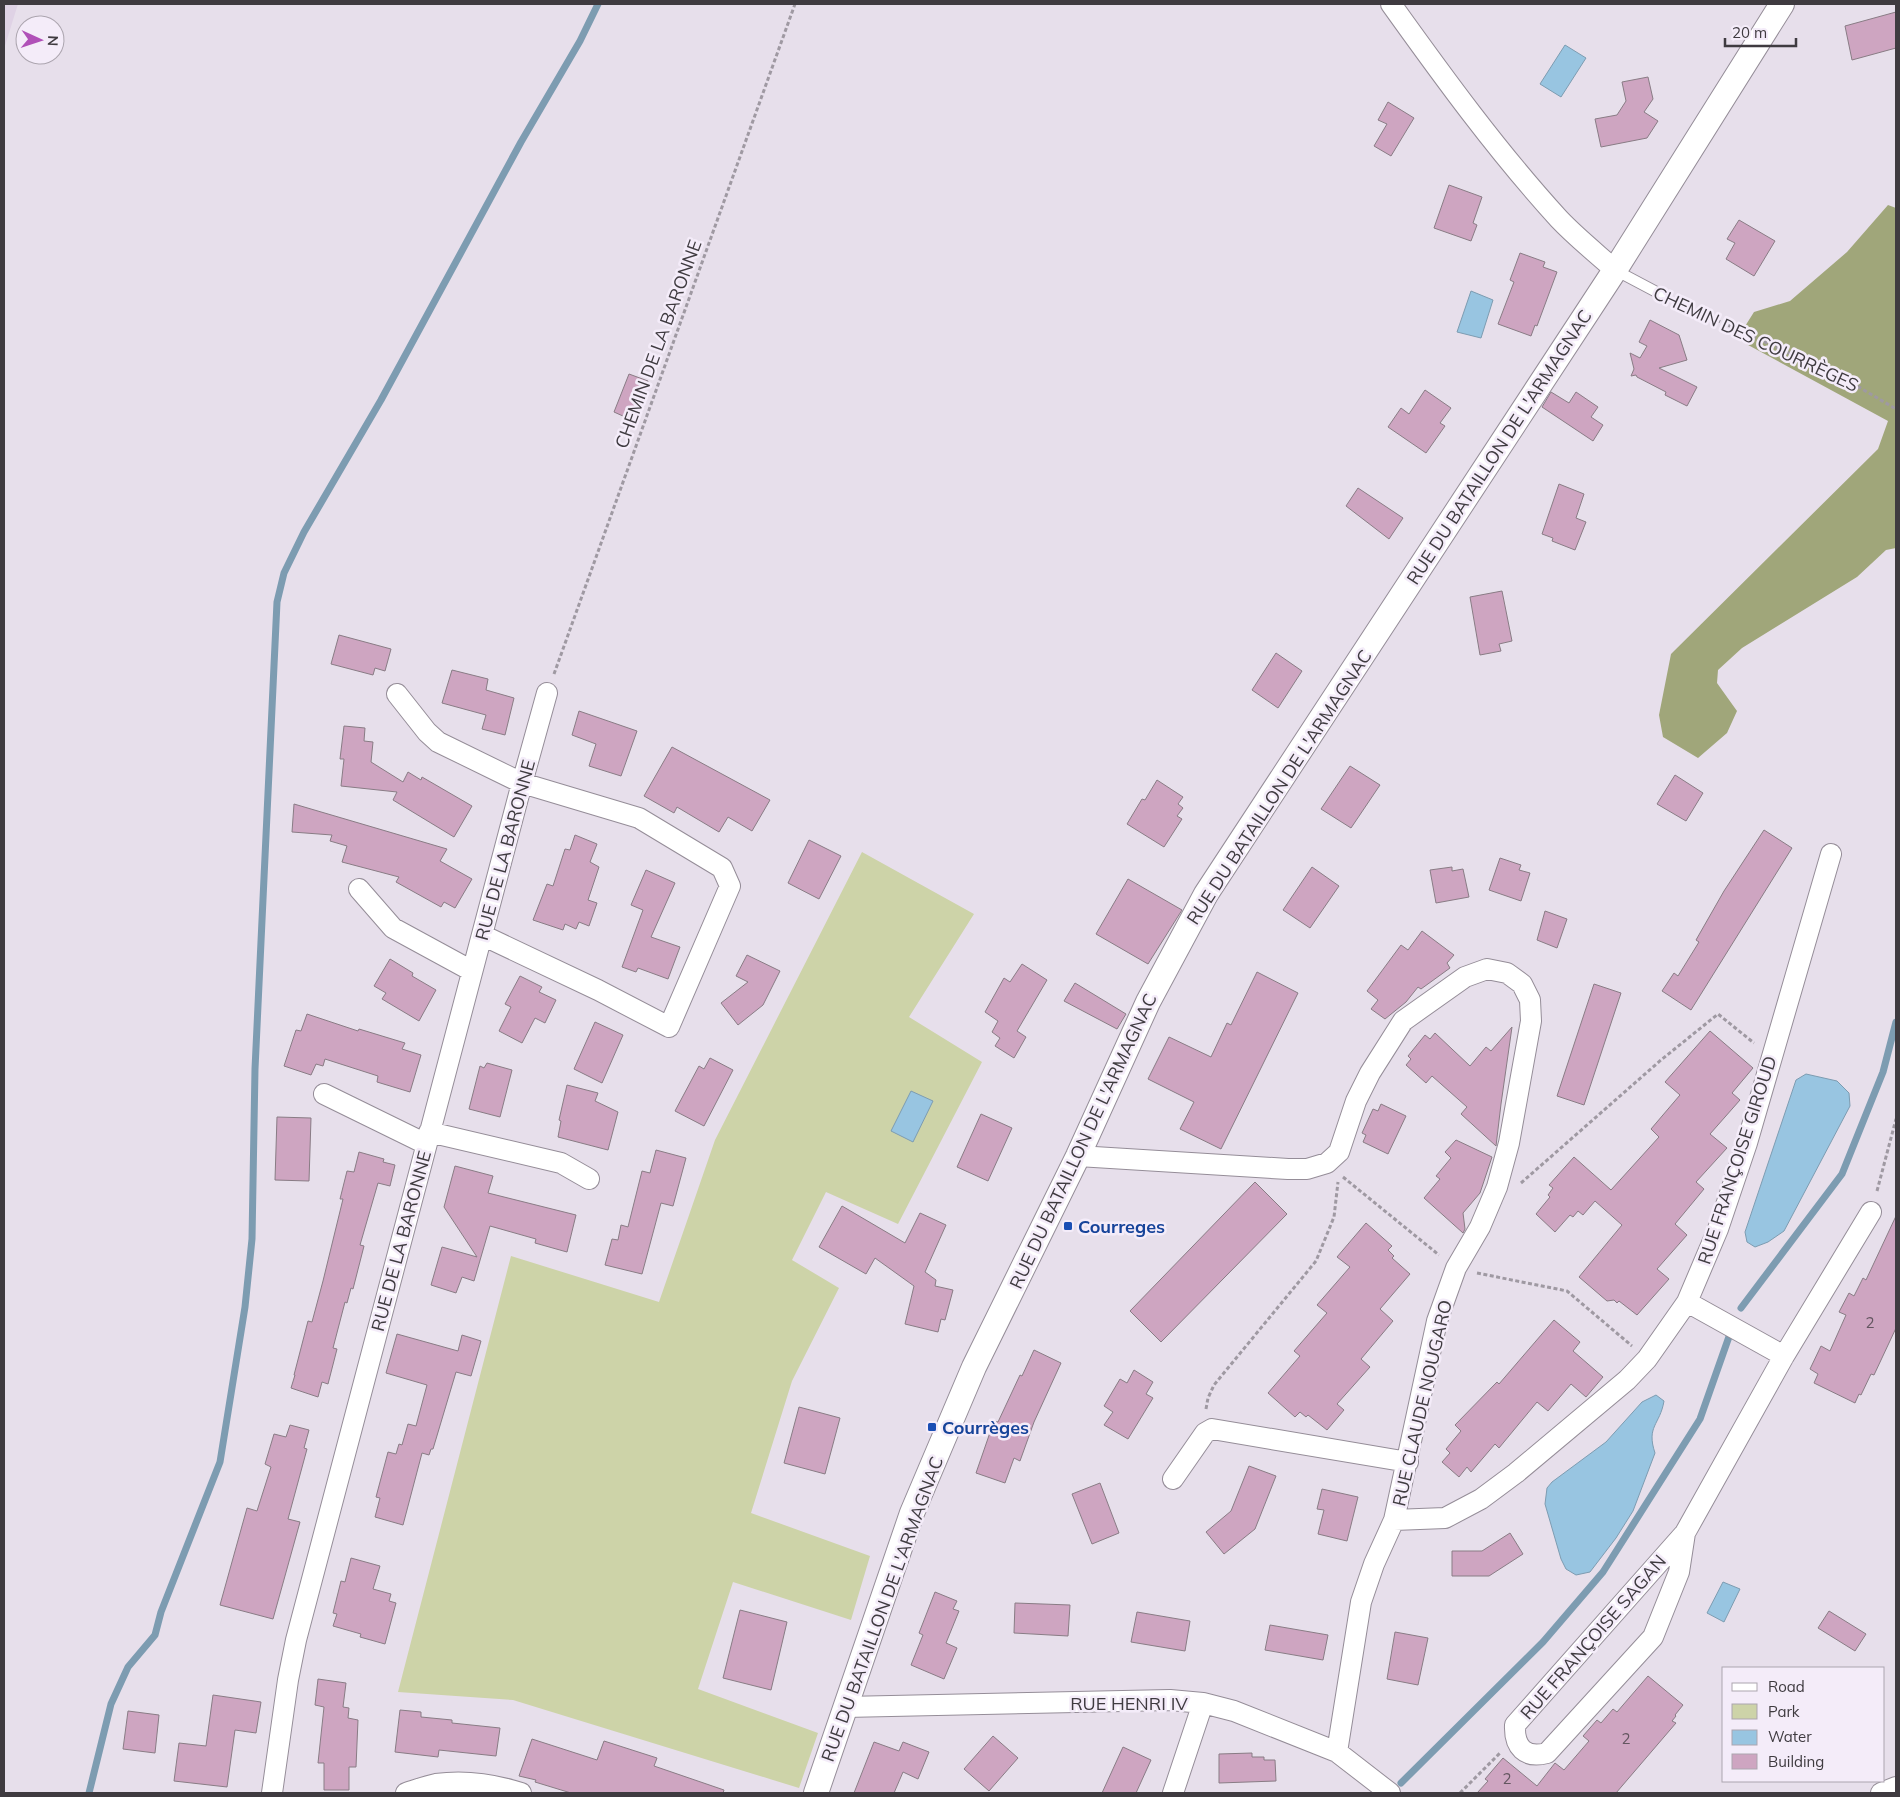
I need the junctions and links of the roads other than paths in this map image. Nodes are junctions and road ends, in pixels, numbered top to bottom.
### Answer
1 (1391, 4) edge
2 (1782, 4) edge
3 (1615, 270) junction
4 (1666, 297) road end
5 (548, 693) road end
6 (397, 694) dead end
7 (522, 783) junction
8 (1831, 854) dead end
9 (359, 889) dead end
10 (482, 935) junction
11 (472, 971) junction
12 (324, 1094) dead end
13 (428, 1138) junction
14 (1078, 1156) junction
15 (589, 1179) dead end
16 (1871, 1212) road end
17 (1688, 1302) junction
18 (1784, 1356) junction
19 (1408, 1462) junction
20 (1173, 1479) dead end
21 (1394, 1520) junction
22 (1685, 1533) junction
23 (1203, 1703) junction
24 (845, 1707) junction
25 (1337, 1752) junction
26 (1896, 1787) edge
27 (272, 1793) edge
28 (406, 1793) edge
29 (520, 1793) edge
30 (816, 1793) edge
31 (1173, 1793) edge
32 (1390, 1793) edge
33 (1881, 1793) edge

1 - 3 street
2 - 3 street, RUE DU BATAILLON DE L'ARMAGNAC
3 - 4 lane, CHEMIN DES COURRÈGES
3 - 14 street, RUE DU BATAILLON DE L'ARMAGNAC
5 - 7 street, RUE DE LA BARONNE
6 - 7 street
7 - 10 street, RUE DE LA BARONNE
7 - 10 street
8 - 17 street, RUE FRANÇOISE GIROUD
9 - 11 street
10 - 11 street, RUE DE LA BARONNE
11 - 13 street, RUE DE LA BARONNE
12 - 13 street
13 - 15 street
13 - 27 street, RUE DE LA BARONNE
14 - 19 street, RUE CLAUDE NOUGARO
14 - 24 street, RUE DU BATAILLON DE L'ARMAGNAC
16 - 18 street, RUE FRANÇOISE SAGAN
17 - 18 street
17 - 21 street, RUE FRANÇOISE GIROUD
18 - 22 street, RUE FRANÇOISE SAGAN
19 - 20 street
19 - 21 street, RUE CLAUDE NOUGARO
21 - 25 street
22 - 22 street, RUE FRANÇOISE SAGAN
23 - 24 street, RUE HENRI IV
23 - 25 street, RUE HENRI IV
23 - 31 street
24 - 30 street, RUE DU BATAILLON DE L'ARMAGNAC
25 - 32 street, RUE HENRI IV
26 - 33 street
28 - 29 street

